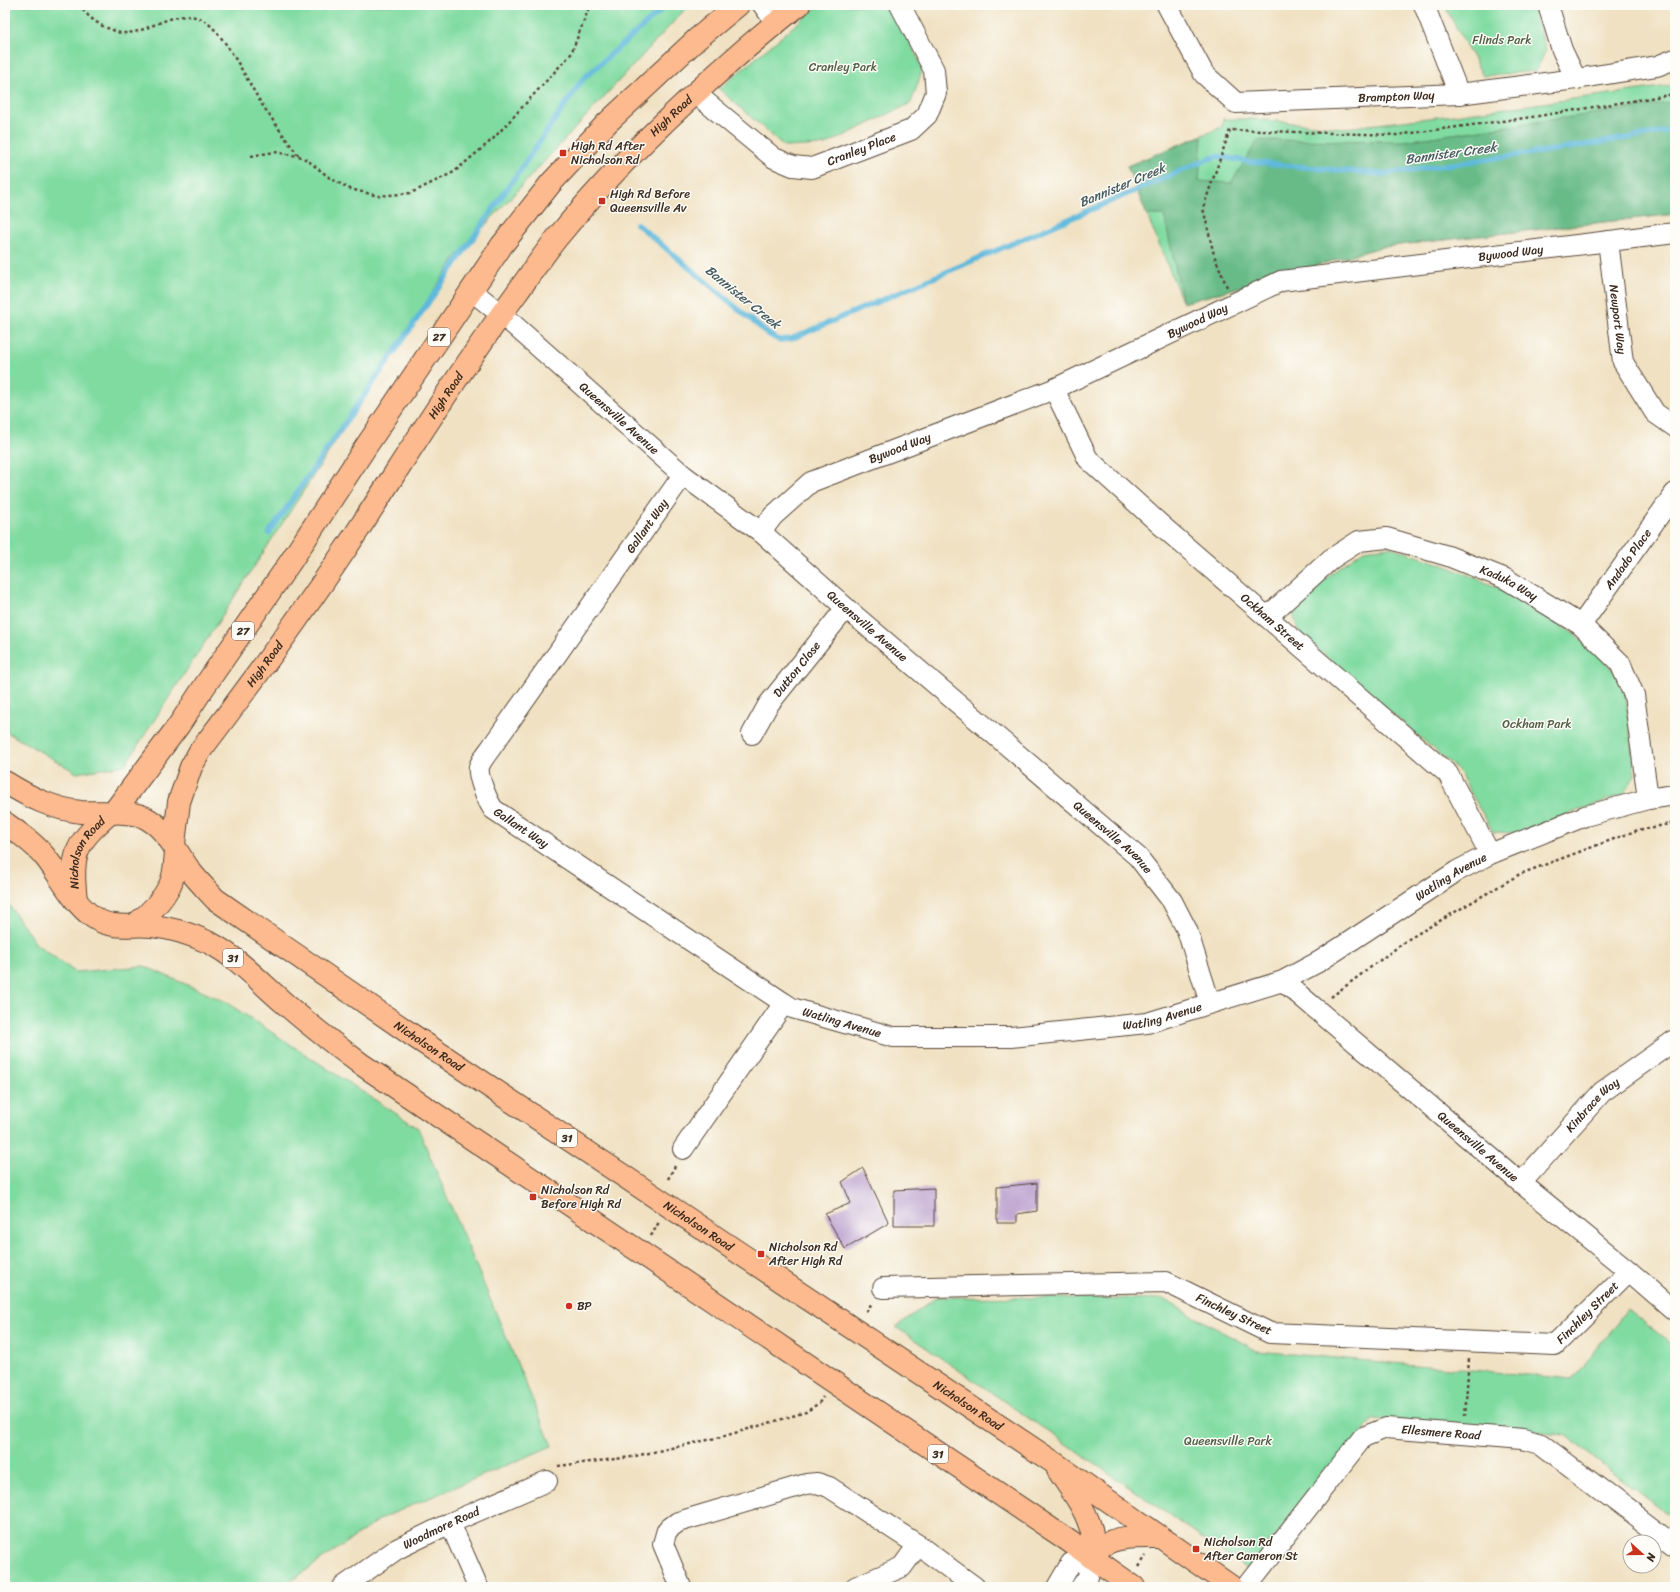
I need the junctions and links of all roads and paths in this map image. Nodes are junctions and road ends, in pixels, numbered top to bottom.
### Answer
1 (79, 5) edge
2 (590, 5) edge
3 (738, 5) edge
4 (763, 5) edge
5 (799, 5) edge
6 (900, 5) edge
7 (1167, 5) edge
8 (1424, 5) edge
9 (1548, 5) edge
10 (776, 22) junction
11 (1675, 59) edge
12 (1576, 79) junction
13 (695, 93) junction
14 (1459, 94) junction
15 (1675, 94) edge
16 (251, 156) dead end
17 (299, 156) junction
18 (1675, 233) edge
19 (1608, 242) junction
20 (1227, 288) dead end
21 (471, 290) junction
22 (501, 314) junction
23 (1054, 389) junction
24 (1675, 427) edge
25 (683, 475) junction
26 (1675, 493) edge
27 (761, 532) junction
28 (846, 608) junction
29 (1267, 617) junction
30 (1581, 625) junction
31 (752, 734) dead end
32 (5, 782) edge
33 (1675, 795) edge
34 (1648, 798) junction
35 (112, 813) junction
36 (5, 823) edge
37 (1675, 823) edge
38 (175, 848) junction
39 (1490, 854) junction
40 (76, 899) junction
41 (135, 925) junction
42 (1283, 981) junction
43 (784, 1003) junction
44 (1210, 1003) junction
45 (1317, 1010) junction
46 (1675, 1040) edge
47 (683, 1149) dead end
48 (673, 1172) dead end
49 (668, 1179) dead end
50 (1522, 1183) junction
51 (668, 1206) junction
52 (641, 1253) junction
53 (1629, 1271) junction
54 (883, 1288) dead end
55 (1675, 1311) edge
56 (1470, 1342) junction
57 (832, 1382) junction
58 (1464, 1434) junction
59 (1053, 1462) junction
60 (547, 1481) joint
61 (450, 1523) junction
62 (1160, 1537) junction
63 (918, 1545) junction
64 (1675, 1546) edge
65 (1091, 1557) junction
66 (343, 1587) edge
67 (478, 1587) edge
68 (681, 1587) edge
69 (855, 1587) edge
70 (975, 1587) edge
71 (1057, 1587) edge
72 (1081, 1587) edge
73 (1134, 1587) edge
74 (1232, 1587) edge
75 (1246, 1587) edge

1 - 17 path
2 - 17 path
3 - 21 main road, 27
4 - 10 street
5 - 10 main road, High Road
6 - 13 street, Cranley Place
7 - 14 street, Brampton Way
8 - 14 street
9 - 12 street
10 - 13 main road, High Road
11 - 12 street, Brampton Way
12 - 14 street, Brampton Way
13 - 22 main road, High Road
15 - 20 path
16 - 17 path
18 - 19 street, Bywood Way
19 - 23 street, Bywood Way
19 - 24 street, Newport Way
21 - 22 street, Queensville Avenue
21 - 35 main road, 27
22 - 25 street, Queensville Avenue
22 - 38 main road, High Road
23 - 27 street, Bywood Way
23 - 29 street, Ockham Street
25 - 27 street, Queensville Avenue
25 - 43 street, Gallant Way
26 - 30 street, Andado Place
27 - 28 street, Queensville Avenue
28 - 31 street, Dutton Close
28 - 44 street, Queensville Avenue
29 - 30 street, Kaduka Way
29 - 39 street, Ockham Street
30 - 34 street, Kaduka Way
32 - 35 main road, Nicholson Road / 31
33 - 34 street, Watling Avenue
34 - 39 street, Watling Avenue
35 - 38 main road, Nicholson Road / 31
35 - 40 main road, Nicholson Road
36 - 40 main road, Nicholson Road / 31
37 - 45 path
38 - 41 main road
38 - 51 main road, Nicholson Road / 31
39 - 42 street, Watling Avenue
40 - 41 main road, Nicholson Road / 31
41 - 52 main road, Nicholson Road / 31
42 - 44 street, Watling Avenue
42 - 45 street, Queensville Avenue
43 - 44 street, Watling Avenue
43 - 47 street
45 - 50 street, Queensville Avenue
46 - 50 street, Kinbrace Way
48 - 49 path
50 - 53 street, Queensville Avenue
51 - 52 path
51 - 59 main road, Nicholson Road / 31
52 - 57 main road, Nicholson Road / 31
53 - 55 street, Queensville Avenue
53 - 56 street, Finchley Street
54 - 56 street, Finchley Street
56 - 58 path
57 - 60 path
57 - 65 main road, Nicholson Road / 31
58 - 64 street, Ellesmere Road
58 - 75 street, Ellesmere Road
59 - 62 main road, Nicholson Road / 31
59 - 65 main road
60 - 61 street, Woodmore Road
61 - 66 street, Woodmore Road
61 - 67 street
62 - 65 main road
62 - 74 main road, Nicholson Road / 31
63 - 68 street
63 - 69 street
63 - 70 street
65 - 71 street
65 - 72 street
65 - 73 main road, Nicholson Road / 31

